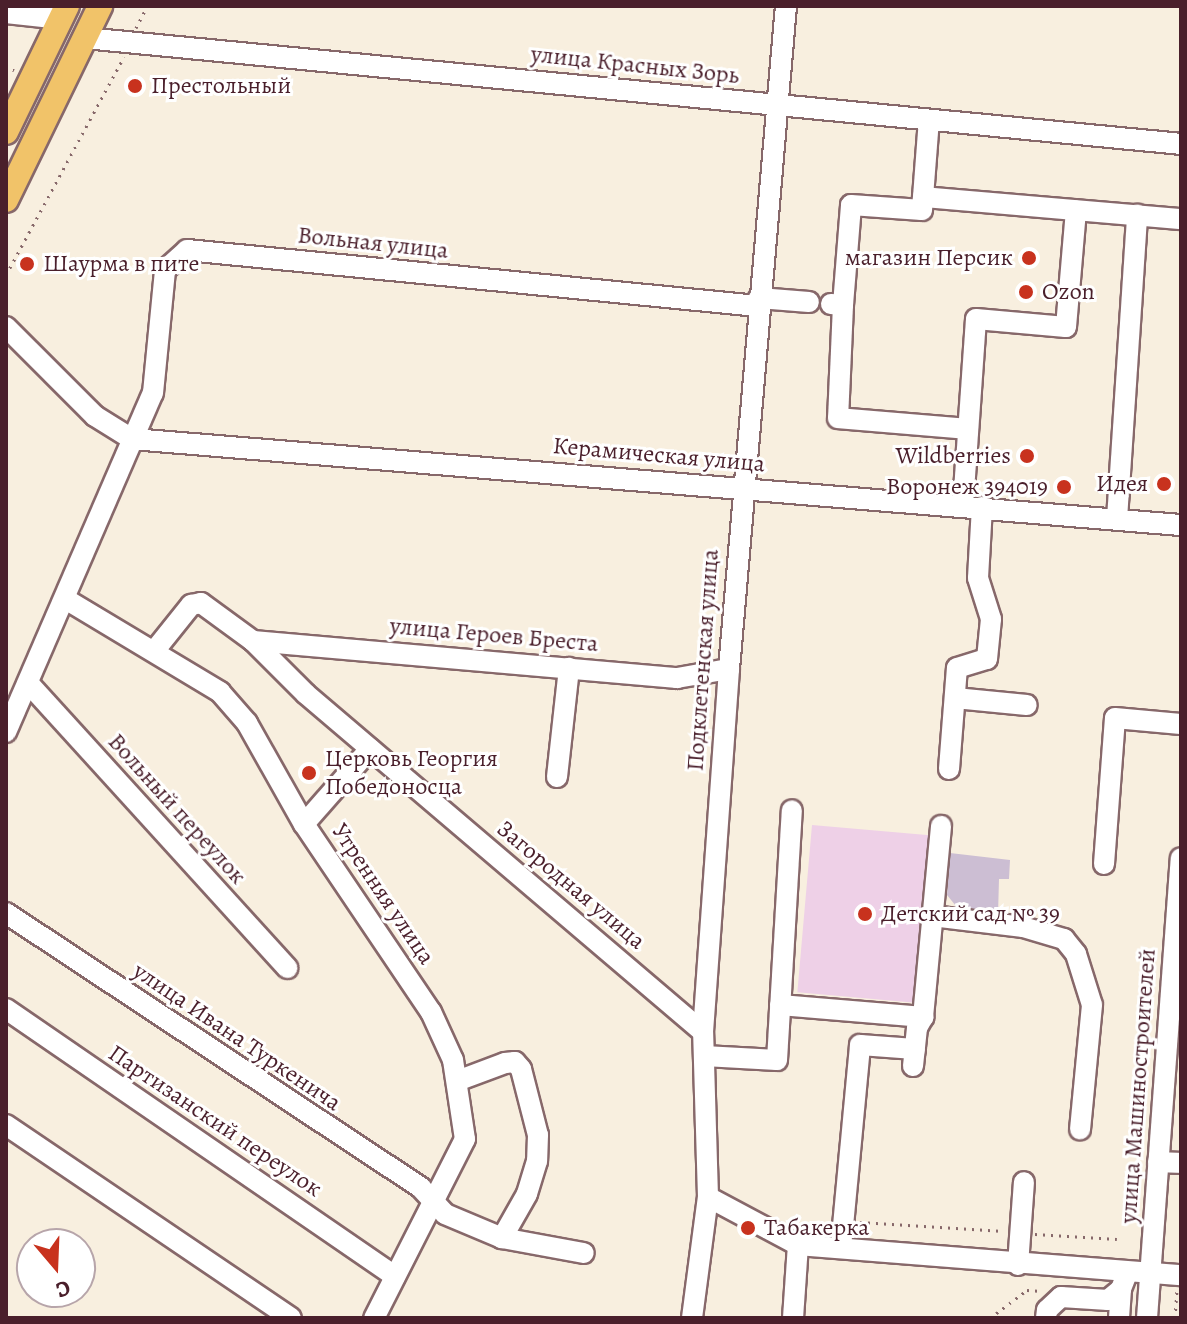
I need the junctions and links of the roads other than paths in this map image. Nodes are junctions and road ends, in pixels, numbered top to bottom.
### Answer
1 (100, 6) edge
2 (786, 6) edge
3 (17, 11) edge
4 (64, 12) edge
5 (85, 38) junction
6 (779, 105) junction
7 (929, 120) junction
8 (6, 132) edge
9 (1181, 144) edge
10 (923, 197) junction
11 (6, 200) edge
12 (1076, 210) junction
13 (1137, 215) junction
14 (1181, 219) edge
15 (758, 302) junction
16 (809, 302) dead end
17 (6, 327) edge
18 (968, 429) junction
19 (132, 439) junction
20 (742, 487) junction
21 (972, 506) junction
22 (1117, 519) junction
23 (1181, 525) edge
24 (67, 600) junction
25 (253, 641) junction
26 (317, 647) junction
27 (155, 650) junction
28 (569, 668) junction
29 (729, 669) junction
30 (292, 680) junction
31 (29, 684) junction
32 (955, 698) junction
33 (1027, 705) dead end
34 (1181, 724) edge
35 (6, 732) edge
36 (370, 749) junction
37 (949, 769) dead end
38 (557, 777) dead end
39 (792, 810) dead end
40 (304, 824) junction
41 (941, 826) dead end
42 (1104, 864) dead end
43 (1181, 868) edge
44 (6, 913) edge
45 (932, 916) junction
46 (1178, 946) edge
47 (287, 968) dead end
48 (780, 1005) junction
49 (6, 1009) edge
50 (923, 1017) junction
51 (703, 1032) junction
52 (704, 1056) junction
53 (457, 1081) junction
54 (6, 1125) edge
55 (1080, 1129) dead end
56 (1158, 1162) junction
57 (1181, 1163) edge
58 (1024, 1182) dead end
59 (708, 1197) junction
60 (435, 1206) junction
61 (502, 1238) junction
62 (798, 1245) junction
63 (841, 1247) junction
64 (584, 1253) dead end
65 (1018, 1265) junction
66 (1150, 1274) junction
67 (395, 1276) junction
68 (1124, 1281) junction
69 (1179, 1283) edge
70 (291, 1318) edge
71 (374, 1318) edge
72 (692, 1318) edge
73 (793, 1318) edge
74 (1046, 1318) edge
75 (1119, 1318) edge
76 (1147, 1318) edge

1 - 5 main road
2 - 6 street, Подклетенская улица
3 - 4 street
4 - 8 main road
5 - 6 street, улица Красных Зорь
5 - 11 main road
6 - 7 street, улица Красных Зорь
6 - 15 street, Подклетенская улица
7 - 9 street, улица Красных Зорь
7 - 10 street
10 - 12 street
10 - 18 street
12 - 13 street
12 - 18 street
13 - 14 street
13 - 22 street
15 - 16 street, Вольная улица
15 - 19 street, Вольная улица
15 - 20 street, Подклетенская улица
17 - 19 street
18 - 21 street
19 - 20 street, Керамическая улица
19 - 24 street
20 - 21 street, Керамическая улица
20 - 29 street, Подклетенская улица
21 - 22 street, Керамическая улица
21 - 32 street
22 - 23 street, Керамическая улица
24 - 27 street, Утренняя улица
24 - 31 street
25 - 26 street, улица Героев Бреста
25 - 27 street, Загородная улица
25 - 30 street, Загородная улица
26 - 28 street, улица Героев Бреста
26 - 30 street
27 - 40 street, Утренняя улица
28 - 29 street, улица Героев Бреста
28 - 38 street
29 - 51 street, Подклетенская улица
30 - 36 street, Загородная улица
31 - 35 street
31 - 47 street, Вольный переулок
32 - 33 street
32 - 37 street
34 - 42 street
36 - 40 street
36 - 51 street, Загородная улица
39 - 48 street
40 - 53 street, Утренняя улица
41 - 45 street
43 - 46 street, улица Машиностроителей
44 - 60 street, улица Ивана Туркенича
45 - 50 street
45 - 55 street
46 - 56 street, улица Машиностроителей
48 - 50 street
48 - 52 street
49 - 67 street, Партизанский переулок
50 - 63 street
51 - 52 street, Подклетенская улица
52 - 59 street, Подклетенская улица
53 - 60 street, Утренняя улица
53 - 61 street
54 - 70 street
56 - 57 street
56 - 66 street, улица Машиностроителей
58 - 65 street
59 - 62 street
59 - 72 street, Подклетенская улица
60 - 61 street
60 - 67 street, Утренняя улица
61 - 64 street
62 - 63 street
62 - 73 street
63 - 65 street
65 - 68 street
66 - 68 street
66 - 69 street
66 - 76 street, улица Машиностроителей
67 - 71 street, Утренняя улица
68 - 74 street
68 - 75 street

